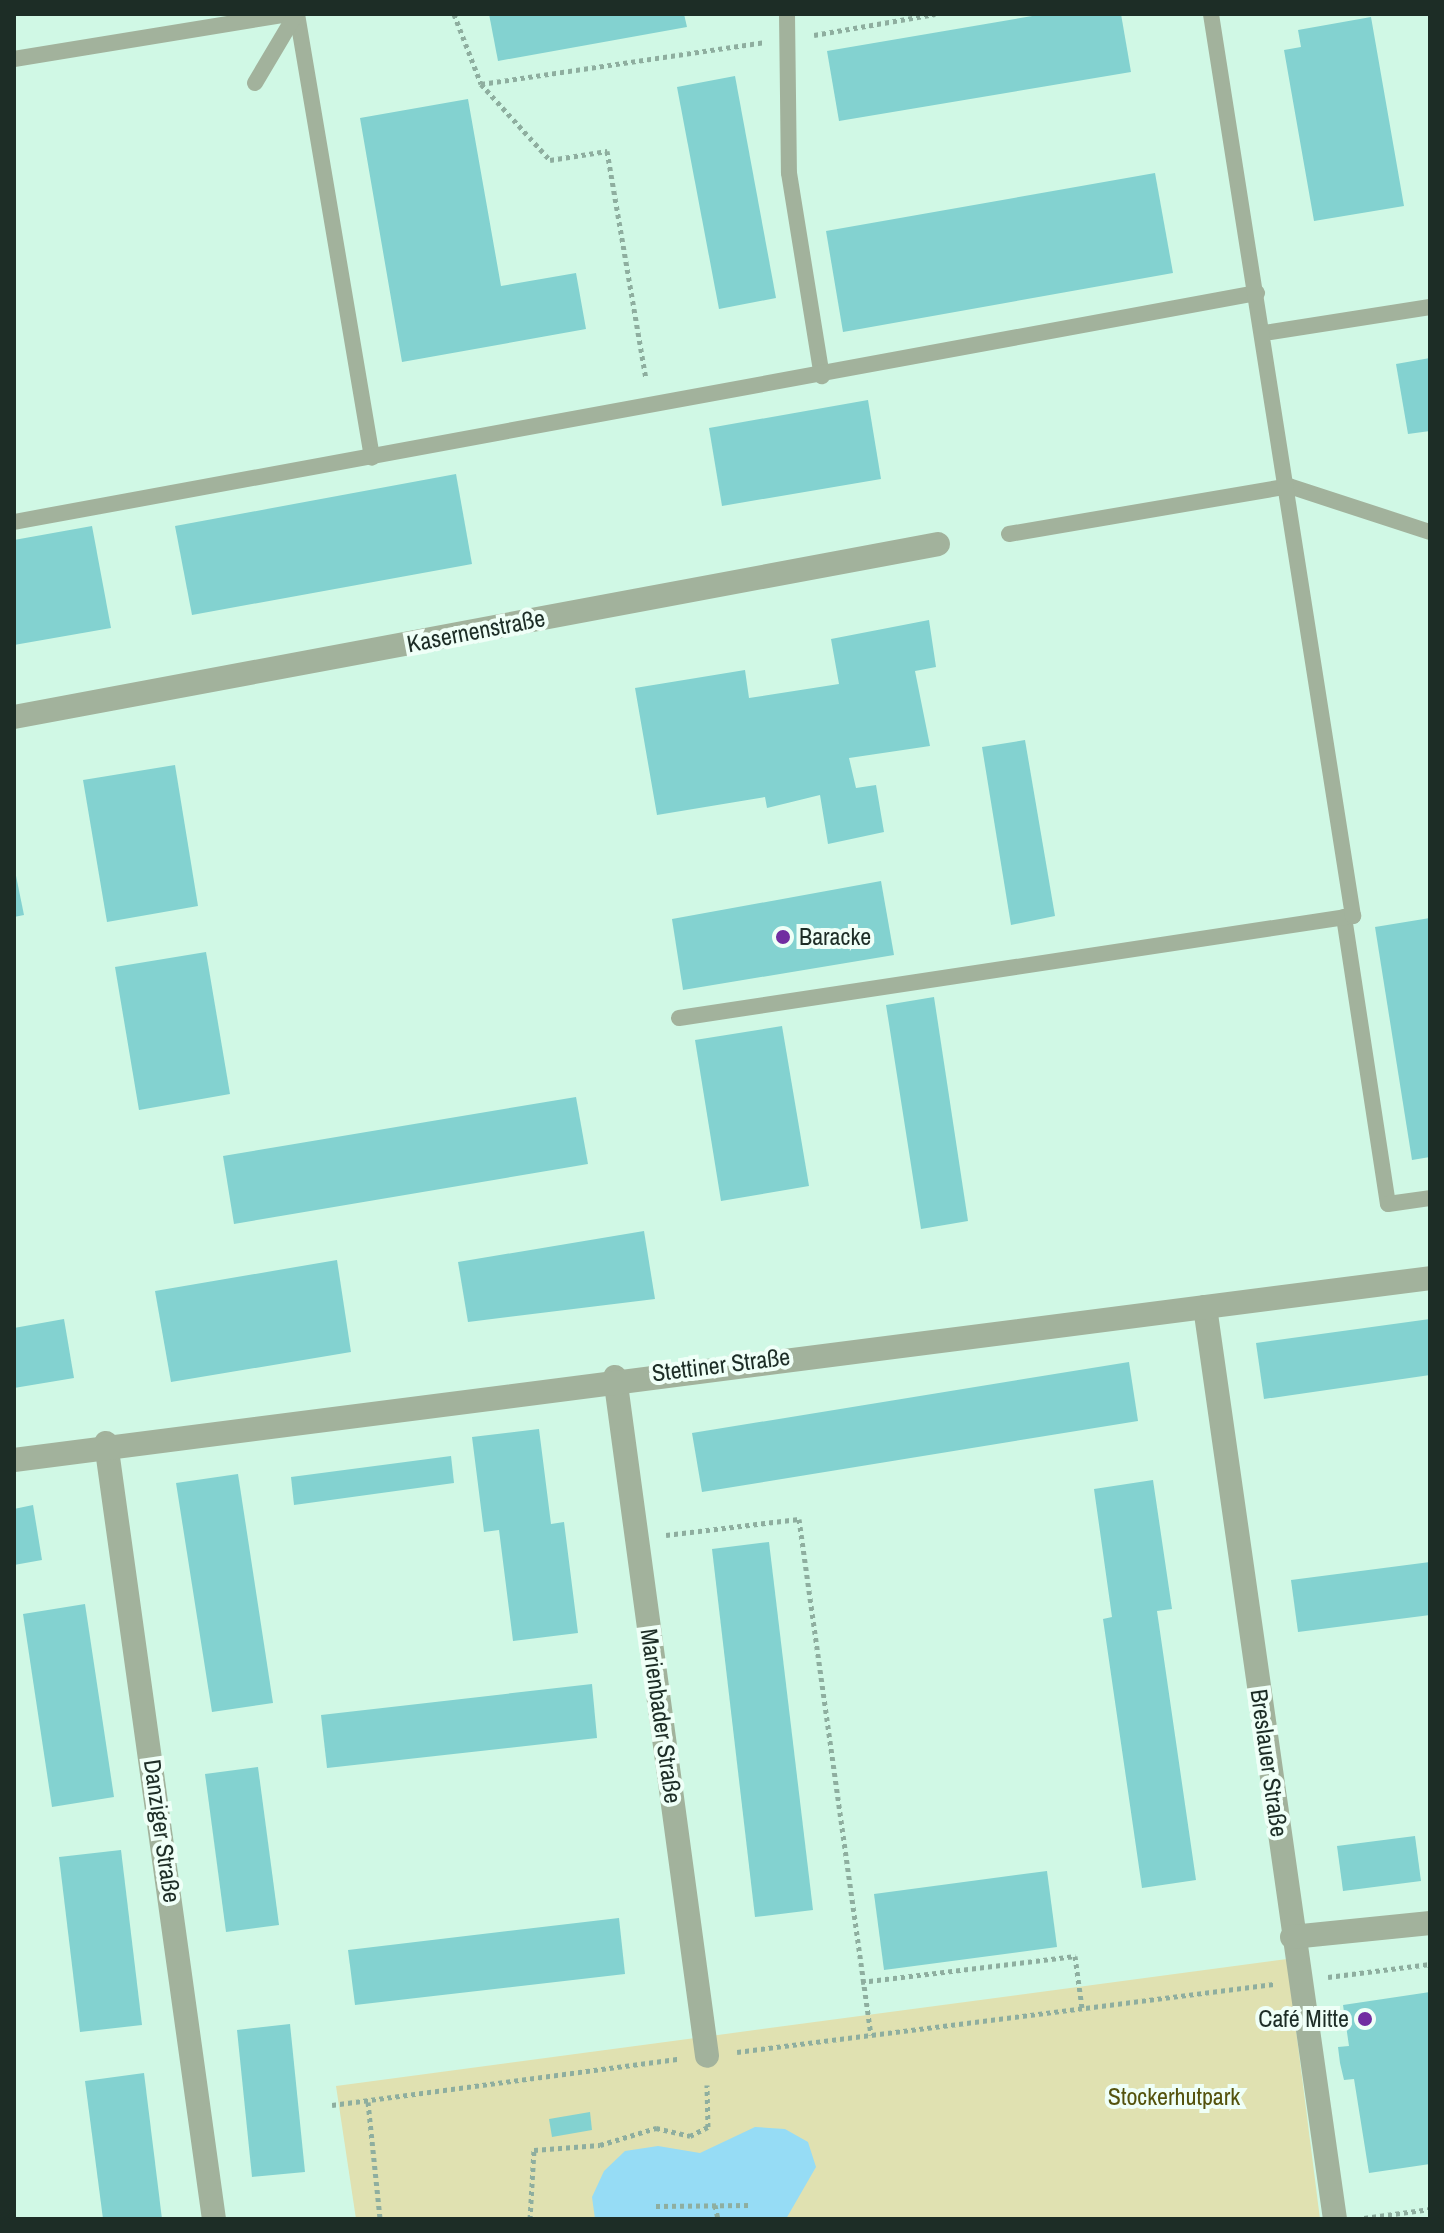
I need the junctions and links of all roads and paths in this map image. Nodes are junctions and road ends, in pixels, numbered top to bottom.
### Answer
1 (288, 14) edge
2 (296, 14) edge
3 (454, 14) edge
4 (787, 14) edge
5 (935, 14) edge
6 (1211, 14) edge
7 (790, 39) junction
8 (14, 59) edge
9 (255, 83) dead end
10 (481, 84) junction
11 (1257, 293) junction
12 (1430, 307) edge
13 (1264, 333) junction
14 (822, 376) junction
15 (650, 407) junction
16 (372, 458) junction
17 (1289, 486) junction
18 (14, 522) edge
19 (1430, 532) edge
20 (1009, 534) dead end
21 (938, 544) dead end
22 (14, 717) edge
23 (1344, 917) junction
24 (679, 1018) dead end
25 (1430, 1198) edge
26 (1430, 1278) edge
27 (1205, 1307) junction
28 (615, 1377) junction
29 (106, 1443) junction
30 (14, 1460) edge
31 (636, 1539) junction
32 (1430, 1923) edge
33 (1292, 1937) junction
34 (1430, 1964) edge
35 (1301, 1980) junction
36 (861, 1982) junction
37 (1082, 2008) junction
38 (871, 2035) junction
39 (707, 2056) junction
40 (368, 2102) junction
41 (332, 2105) dead end
42 (715, 2205) junction
43 (751, 2205) dead end
44 (656, 2206) dead end
45 (1430, 2209) edge
46 (214, 2219) edge
47 (380, 2219) edge
48 (530, 2219) edge
49 (718, 2219) edge
50 (1335, 2219) edge
51 (1359, 2219) edge

1 - 8 lane
2 - 9 lane
2 - 16 lane
3 - 10 path
4 - 7 lane
5 - 7 path
6 - 11 lane
7 - 10 path
7 - 14 lane
10 - 15 path
11 - 13 lane
11 - 14 lane
12 - 13 lane
13 - 17 lane
14 - 15 lane
15 - 16 lane
16 - 18 lane
17 - 19 lane
17 - 20 lane
17 - 23 lane
21 - 22 street, Kasernenstraße
23 - 24 lane
23 - 25 lane
26 - 27 street, Stettiner Straße
27 - 28 street, Stettiner Straße
27 - 33 street, Breslauer Straße
28 - 29 street, Stettiner Straße
28 - 31 street, Marienbader Straße
29 - 30 street, Stettiner Straße
29 - 46 street, Danziger Straße
31 - 36 path
31 - 39 street, Marienbader Straße
32 - 33 street
33 - 35 street, Breslauer Straße
34 - 35 path
35 - 37 path
35 - 50 street, Breslauer Straße
36 - 37 path
36 - 38 path
37 - 38 path
38 - 39 path
39 - 40 path
39 - 48 path
40 - 41 path
40 - 47 path
42 - 43 path
42 - 44 path
42 - 49 path
45 - 51 path

